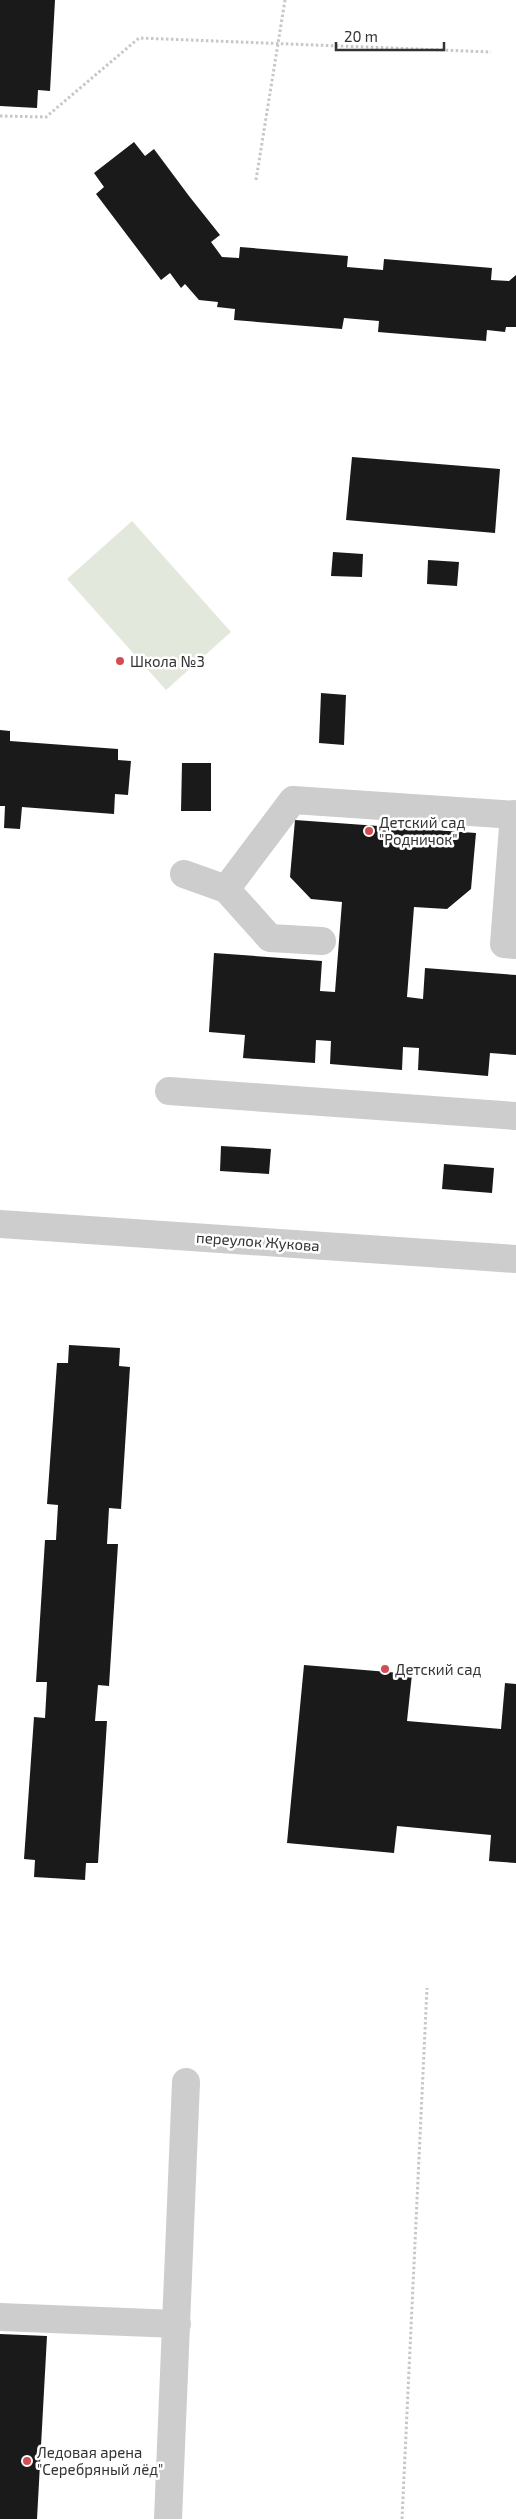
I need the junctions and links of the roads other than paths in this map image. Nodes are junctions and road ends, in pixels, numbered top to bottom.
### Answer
1 (515, 815) edge
2 (184, 874) dead end
3 (226, 889) junction
4 (322, 941) dead end
5 (516, 945) edge
6 (169, 1091) dead end
7 (516, 1116) edge
8 (0, 1224) edge
9 (516, 1259) edge
10 (186, 2082) dead end
11 (0, 2317) edge
12 (177, 2324) junction
13 (168, 2519) edge

1 - 3 street
1 - 5 street
2 - 3 street
3 - 4 street
6 - 7 street
8 - 9 street, переулок Жукова
10 - 12 street
11 - 12 street
12 - 13 street

